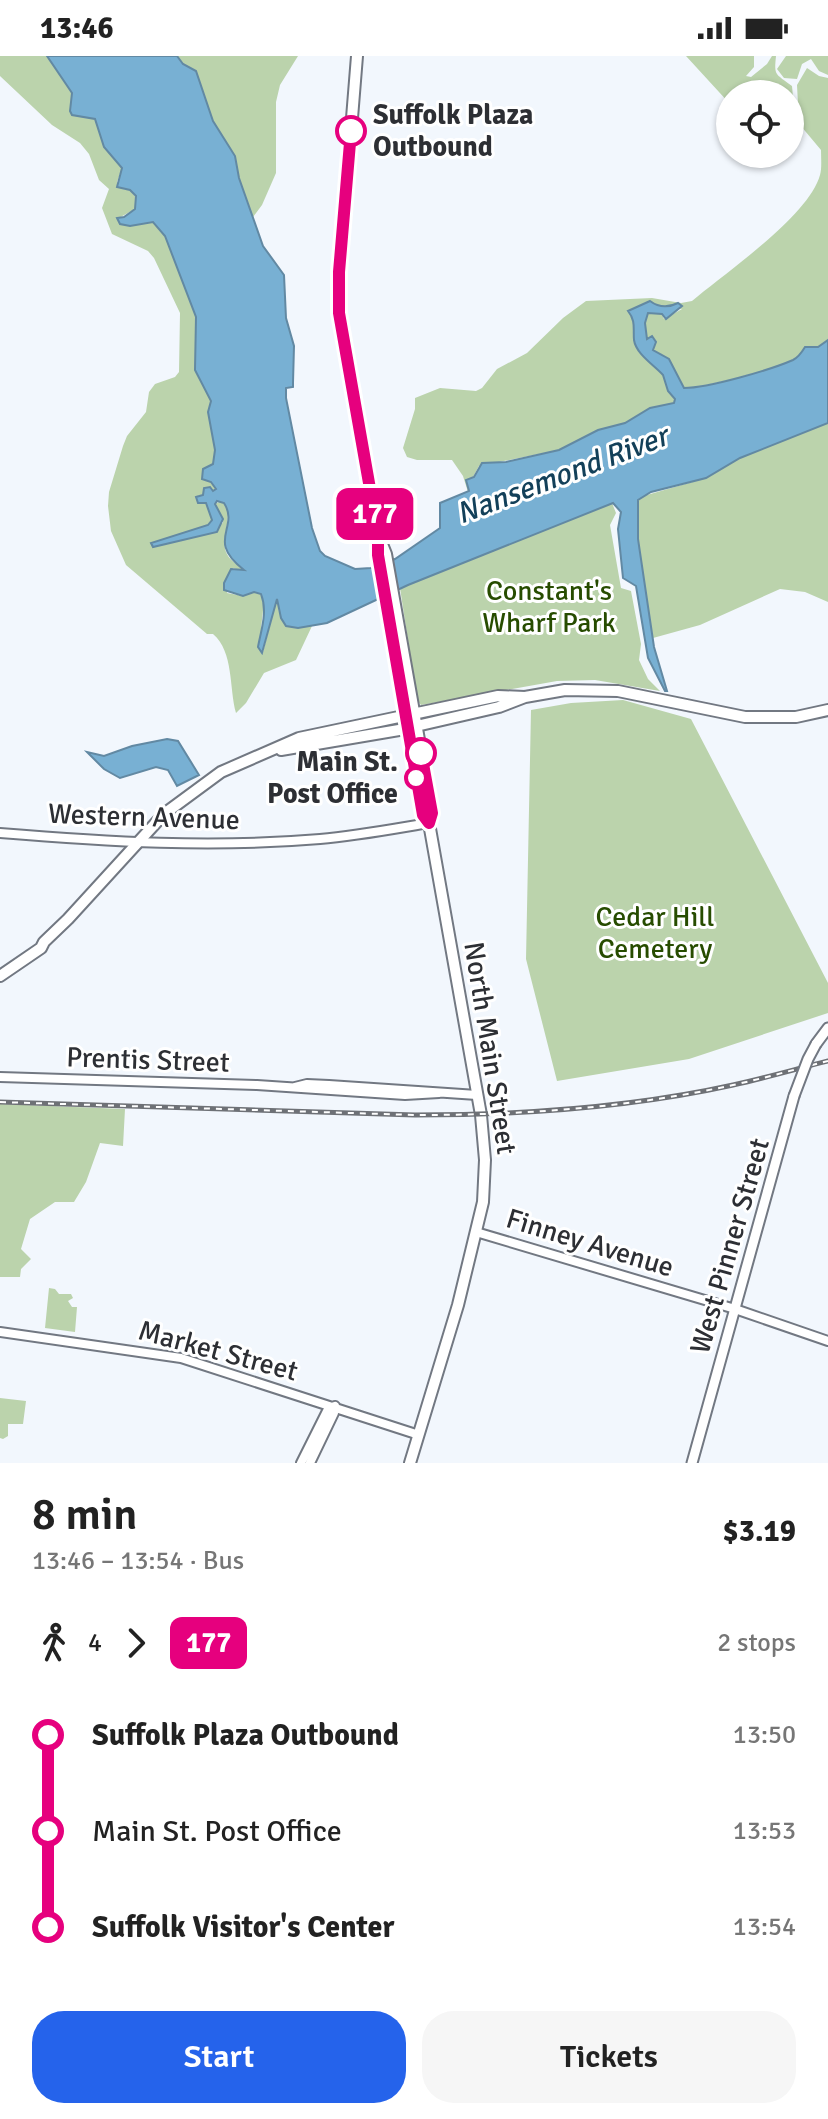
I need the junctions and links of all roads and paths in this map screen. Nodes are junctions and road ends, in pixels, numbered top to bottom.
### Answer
1 (357, 56) edge
2 (828, 710) edge
3 (411, 722) junction
4 (429, 823) junction
5 (0, 833) edge
6 (136, 843) junction
7 (44, 942) junction
8 (0, 969) edge
9 (0, 976) edge
10 (828, 1028) edge
11 (0, 1077) edge
12 (477, 1095) junction
13 (476, 1232) junction
14 (735, 1309) junction
15 (0, 1332) edge
16 (828, 1341) edge
17 (335, 1406) junction
18 (419, 1435) junction
19 (301, 1463) edge
20 (310, 1463) edge
21 (410, 1463) edge
22 (692, 1463) edge

1 - 3 main road, North Main Street
2 - 3 main road
3 - 4 main road, North Main Street
3 - 6 main road
4 - 6 street, Western Avenue
4 - 12 main road, North Main Street
5 - 6 street, Western Avenue
6 - 7 main road
7 - 8 main road
7 - 9 main road
10 - 14 main road, West Pinner Street, bridge
11 - 12 street, Prentis Street
12 - 13 main road, North Main Street
13 - 14 street, Finney Avenue
13 - 18 main road, North Main Street
14 - 16 street, Finney Avenue
14 - 22 main road, West Pinner Street
15 - 17 street, Market Street
17 - 18 street, Market Street
17 - 19 street
17 - 20 street
18 - 21 main road, North Main Street

